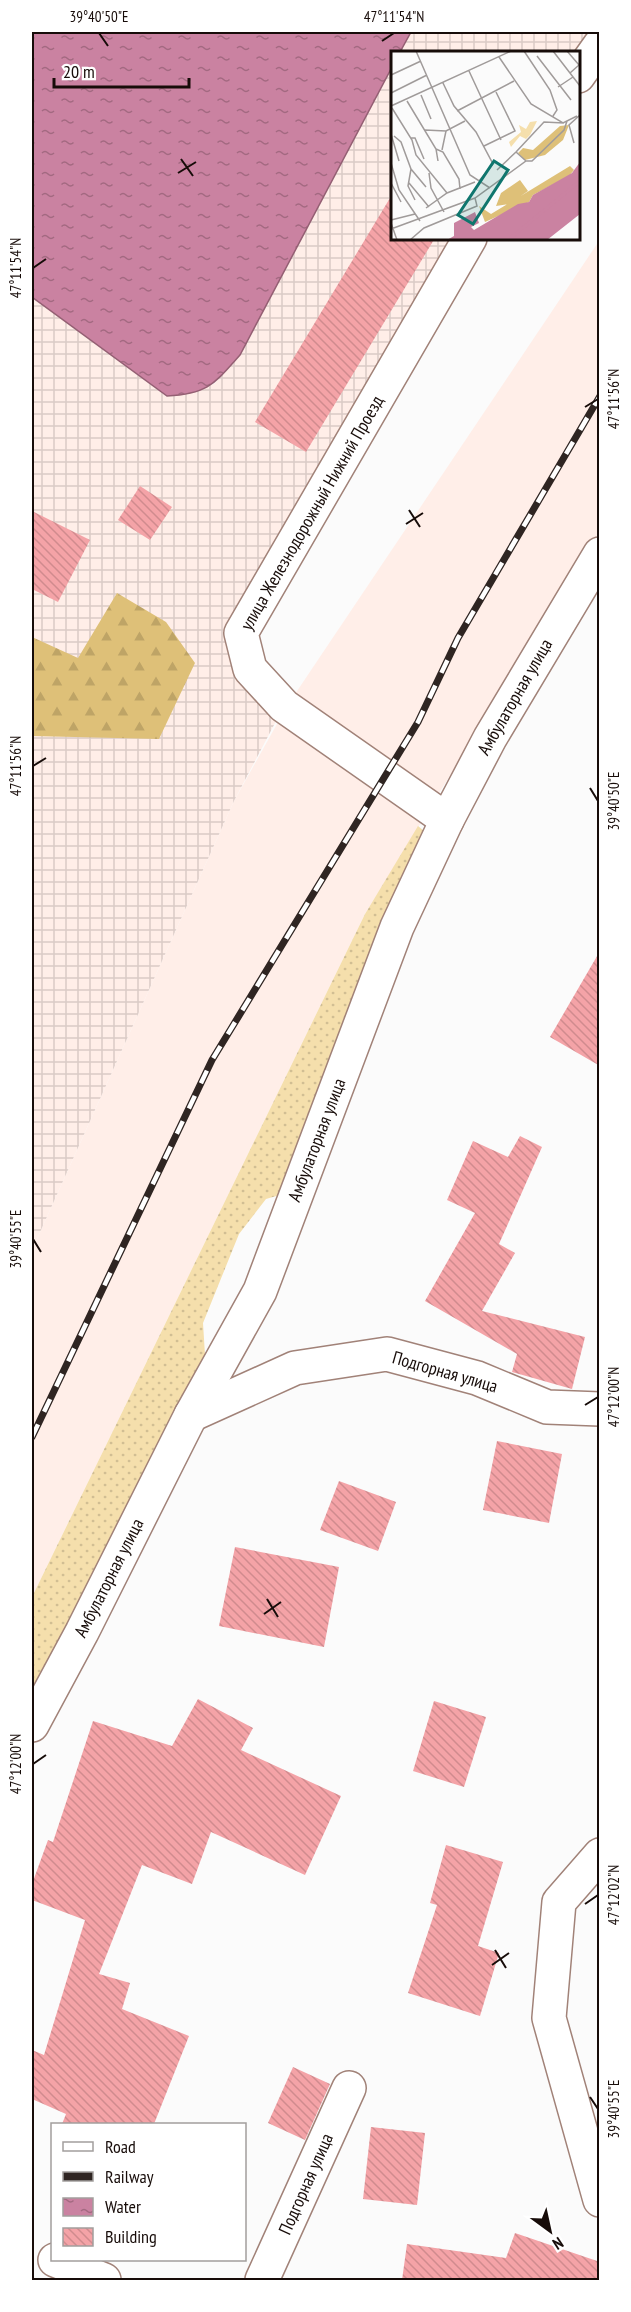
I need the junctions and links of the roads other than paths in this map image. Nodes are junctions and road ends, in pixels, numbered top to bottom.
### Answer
1 (600, 45) edge
2 (580, 75) edge
3 (469, 240) edge
4 (600, 554) edge
5 (447, 820) junction
6 (600, 1409) edge
7 (191, 1415) junction
8 (32, 1725) edge
9 (600, 1855) edge
10 (349, 2088) dead end
11 (600, 2200) edge
12 (32, 2250) edge
13 (51, 2258) edge
14 (59, 2261) edge
15 (105, 2280) edge
16 (262, 2280) edge

1 - 2 street
3 - 5 street, улица Железнодорожный Нижний Проезд
4 - 5 street, Амбулаторная улица
5 - 7 street, Амбулаторная улица
6 - 7 street, Подгорная улица
7 - 8 street, Амбулаторная улица
9 - 11 street
10 - 16 street, Подгорная улица
12 - 13 street
14 - 15 street

